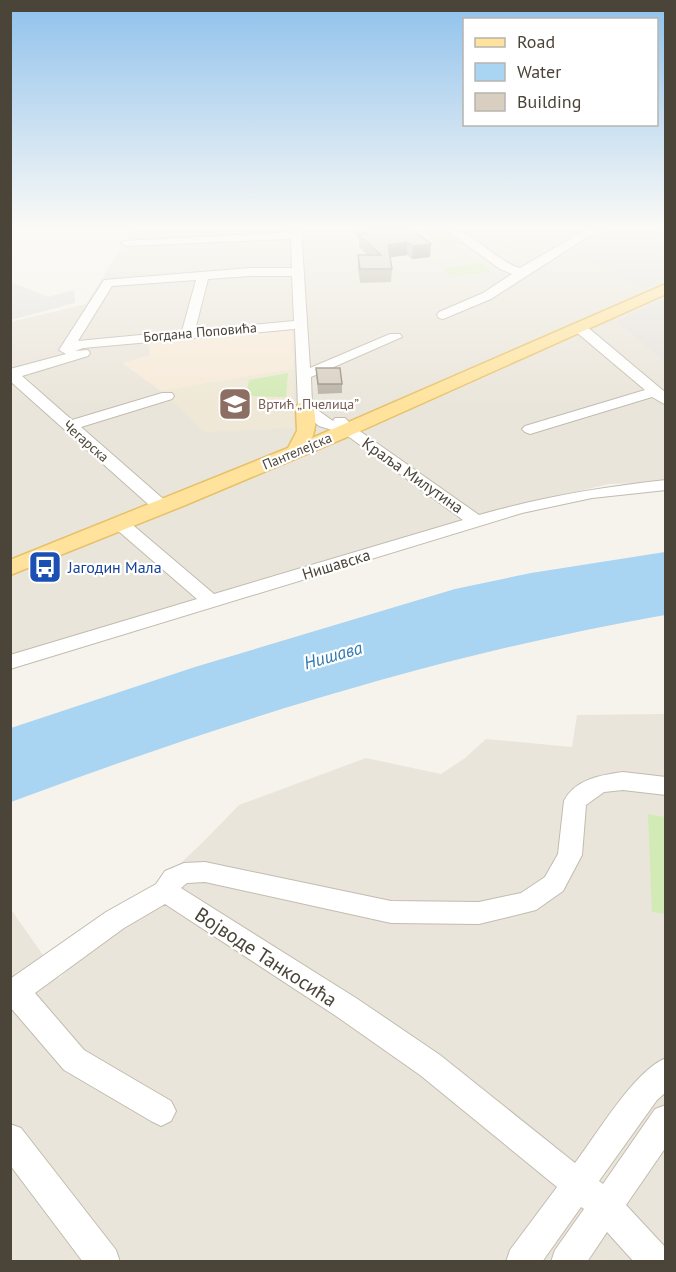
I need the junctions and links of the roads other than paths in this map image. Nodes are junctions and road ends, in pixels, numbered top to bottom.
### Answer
1 (105, 288) edge
2 (200, 288) edge
3 (299, 288) edge
4 (500, 288) edge
5 (666, 288) edge
6 (443, 315) dead end
7 (302, 324) junction
8 (580, 328) junction
9 (188, 333) junction
10 (395, 337) dead end
11 (72, 352) junction
12 (11, 374) edge
13 (304, 375) junction
14 (166, 396) dead end
15 (660, 396) edge
16 (304, 399) junction
17 (69, 426) junction
18 (530, 429) dead end
19 (349, 430) junction
20 (296, 451) junction
21 (666, 485) edge
22 (163, 508) junction
23 (476, 521) junction
24 (122, 525) junction
25 (10, 568) edge
26 (212, 602) junction
27 (10, 662) edge
28 (666, 786) edge
29 (165, 891) junction
30 (14, 993) edge
31 (666, 1072) edge
32 (161, 1111) dead end
33 (666, 1120) edge
34 (10, 1139) edge
35 (578, 1185) junction
36 (605, 1206) junction
37 (104, 1262) edge
38 (522, 1262) edge
39 (567, 1262) edge
40 (656, 1262) edge

1 - 11 street
2 - 9 street
3 - 7 street
4 - 6 street
5 - 8 main road, Пантелејска
7 - 9 street, Богдана Поповића
7 - 13 street
8 - 15 street
8 - 19 main road, Пантелејска
9 - 11 street, Богдана Поповића
10 - 13 street
11 - 12 street, Богдана Поповића
12 - 17 street, Чегарска
13 - 16 street
14 - 17 street
15 - 18 street
16 - 19 street, Краља Милутина
16 - 20 main road
17 - 22 street, Чегарска
19 - 20 main road, Пантелејска
19 - 23 street, Краља Милутина
20 - 22 main road, Пантелејска
21 - 23 street, Нишавска
22 - 24 main road, Пантелејска
23 - 26 street, Нишавска
24 - 25 main road, Пантелејска
24 - 26 street
26 - 27 street, Нишавска
28 - 29 street
29 - 30 street
29 - 35 street, Војводе Танкосића
30 - 32 street
31 - 35 street
33 - 36 street
34 - 37 street
35 - 36 street, Војводе Танкосића
35 - 38 street
36 - 39 street
36 - 40 street, Војводе Танкосића

